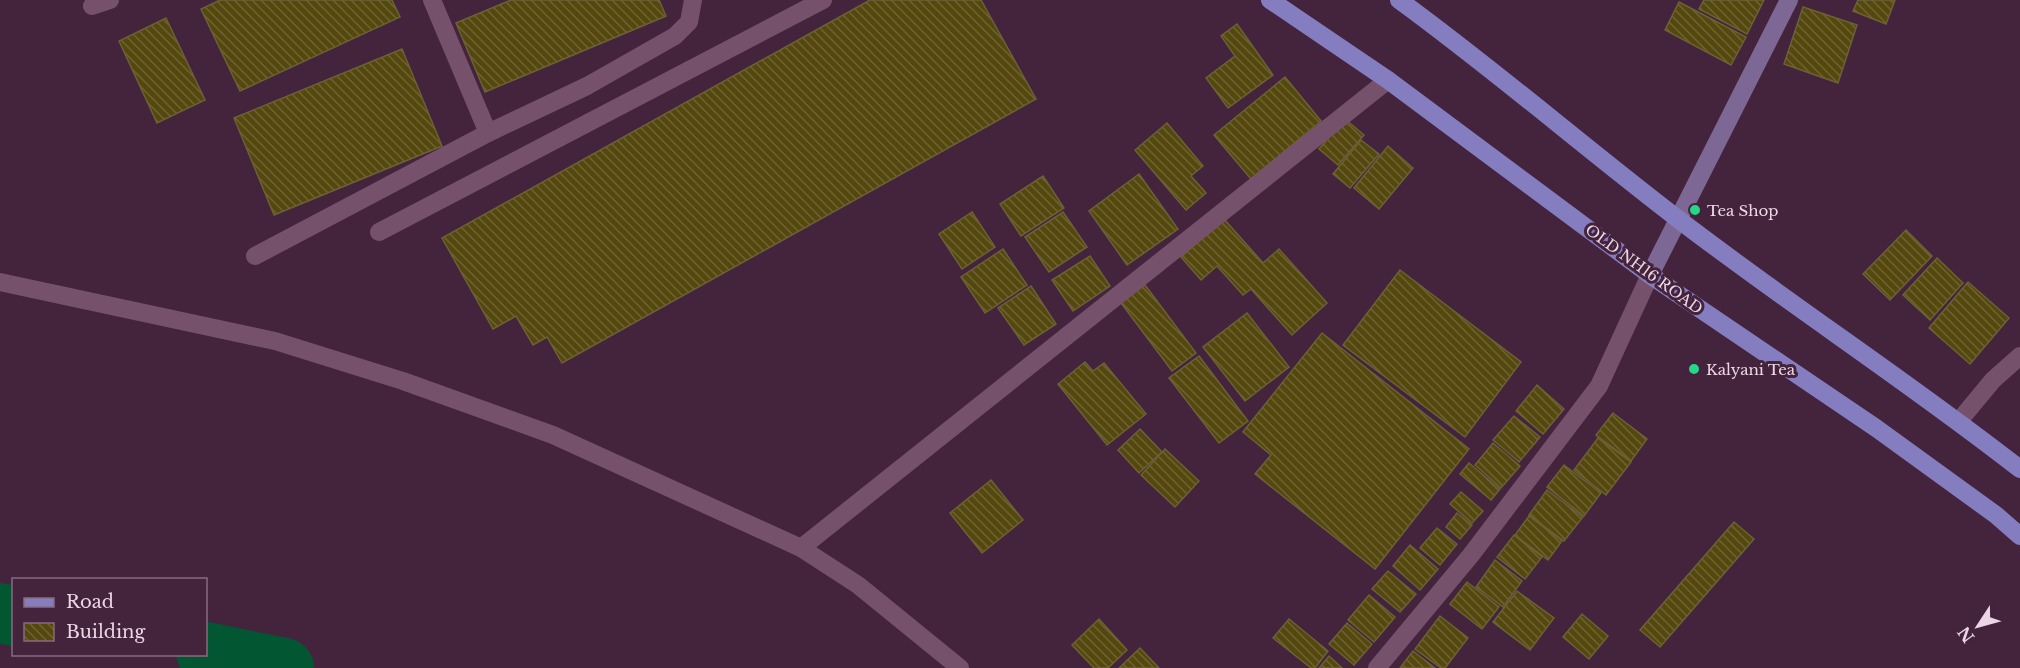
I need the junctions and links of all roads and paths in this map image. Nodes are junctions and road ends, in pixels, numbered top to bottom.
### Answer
1 (110, 0) edge
2 (432, 0) edge
3 (693, 0) edge
4 (823, 0) edge
5 (1270, 0) edge
6 (1399, 0) edge
7 (1788, 0) edge
8 (92, 6) dead end
9 (1388, 80) junction
10 (488, 133) junction
11 (1679, 219) junction
12 (379, 232) dead end
13 (255, 256) dead end
14 (1650, 275) junction
15 (0, 282) edge
16 (2020, 356) edge
17 (2020, 375) edge
18 (1993, 380) junction
19 (1959, 421) junction
20 (2020, 469) edge
21 (2020, 536) edge
22 (801, 548) junction
23 (960, 668) edge
24 (1377, 668) edge

1 - 8 street
2 - 10 street
3 - 10 street
4 - 12 street
5 - 9 main road, OLD NH16 ROAD
6 - 11 main road
7 - 11 main road
9 - 14 main road, OLD NH16 ROAD
9 - 22 street
10 - 13 street
11 - 14 main road
11 - 19 main road
14 - 21 main road, OLD NH16 ROAD
14 - 24 street
15 - 22 street
16 - 18 street
17 - 18 street
18 - 19 street
19 - 20 main road
22 - 23 street

